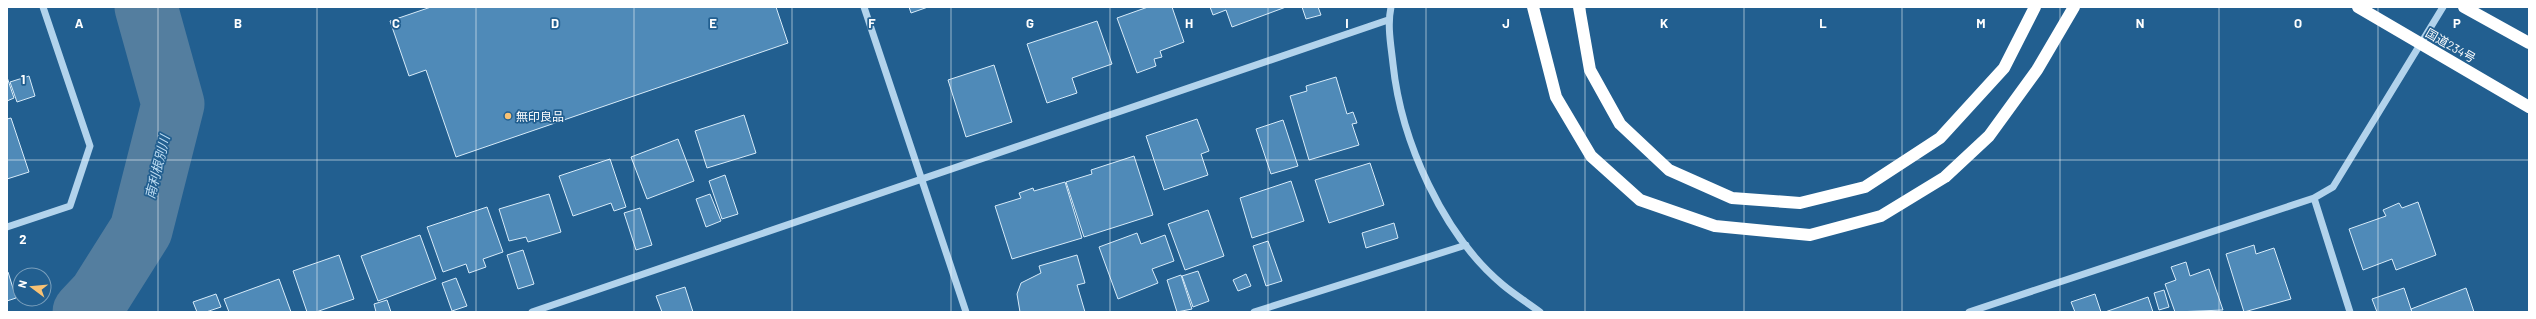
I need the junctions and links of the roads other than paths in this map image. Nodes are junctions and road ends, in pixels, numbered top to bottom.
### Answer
1 (43, 7) edge
2 (864, 7) edge
3 (1391, 7) edge
4 (1533, 7) edge
5 (1579, 7) edge
6 (2035, 7) edge
7 (2074, 7) edge
8 (2358, 7) edge
9 (2443, 7) edge
10 (2464, 7) edge
11 (1388, 20) junction
12 (2421, 43) junction
13 (2529, 43) edge
14 (2529, 107) edge
15 (922, 181) junction
16 (2314, 198) junction
17 (7, 227) edge
18 (1466, 245) junction
19 (532, 312) edge
20 (966, 312) edge
21 (1254, 312) edge
22 (1540, 312) edge
23 (1969, 312) edge
24 (2350, 312) edge

1 - 17 street
2 - 15 street
3 - 11 street
4 - 7 highway
5 - 6 highway
8 - 12 highway, 国道234号
9 - 12 street
10 - 13 highway
11 - 15 street
11 - 18 street
12 - 14 highway, 国道234号
12 - 16 street
15 - 19 street
15 - 20 street
16 - 23 street
16 - 24 street
18 - 21 street
18 - 22 street

